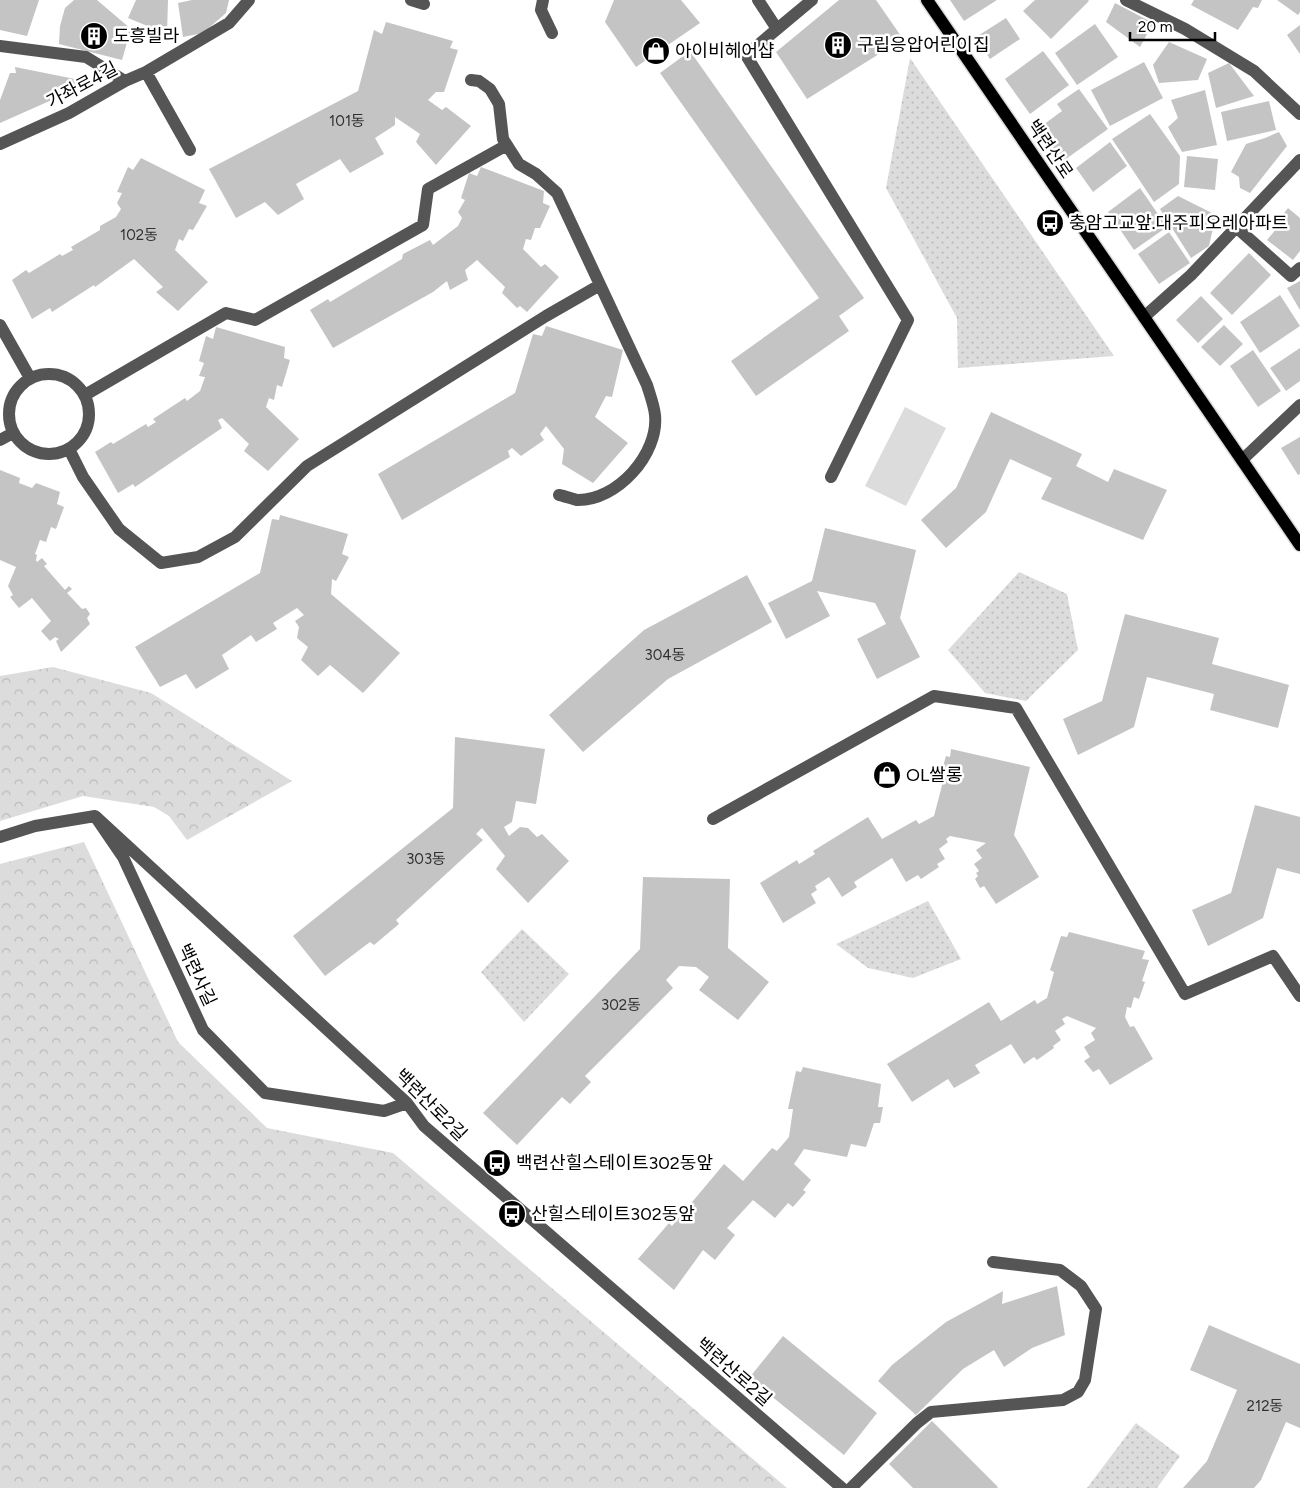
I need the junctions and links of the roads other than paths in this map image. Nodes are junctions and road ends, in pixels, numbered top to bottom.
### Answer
1 (249, 0) edge
2 (410, 0) edge
3 (758, 0) edge
4 (812, 0) edge
5 (927, 0) edge
6 (1126, 0) edge
7 (424, 4) dead end
8 (542, 5) edge
9 (777, 29) junction
10 (552, 33) dead end
11 (0, 46) edge
12 (146, 72) junction
13 (471, 80) dead end
14 (125, 81) junction
15 (1300, 114) edge
16 (0, 144) edge
17 (507, 145) junction
18 (190, 150) dead end
19 (1300, 160) edge
20 (1236, 228) junction
21 (1295, 272) edge
22 (600, 285) junction
23 (1144, 317) junction
24 (0, 325) edge
25 (30, 378) junction
26 (85, 395) junction
27 (1300, 405) edge
28 (13, 433) junction
29 (0, 440) edge
30 (69, 449) junction
31 (1242, 460) junction
32 (831, 477) dead end
33 (559, 495) dead end
34 (1300, 545) edge
35 (95, 816) junction
36 (713, 820) dead end
37 (0, 837) edge
38 (1300, 996) edge
39 (407, 1103) junction
40 (993, 1262) dead end
41 (842, 1488) edge
42 (851, 1488) edge

1 - 12 street, 가좌로4길
2 - 7 street
3 - 9 street
4 - 9 street
5 - 23 main road, 백련산로
6 - 15 street
8 - 10 street
9 - 32 street
11 - 14 street
12 - 14 street, 가좌로4길
12 - 18 street
13 - 17 street
14 - 16 street, 가좌로4길
17 - 22 street
17 - 26 street
19 - 20 street
20 - 21 street
20 - 23 street
22 - 30 street
22 - 33 street
23 - 31 main road, 백련산로
24 - 25 street
25 - 26 street
25 - 28 street
26 - 30 street
27 - 31 street
28 - 29 street
28 - 30 street
31 - 34 main road, 백련산로
35 - 37 street
35 - 39 street, 백련산로2길
35 - 39 street, 백련사길
36 - 38 street
39 - 41 street, 백련산로2길
40 - 42 street

